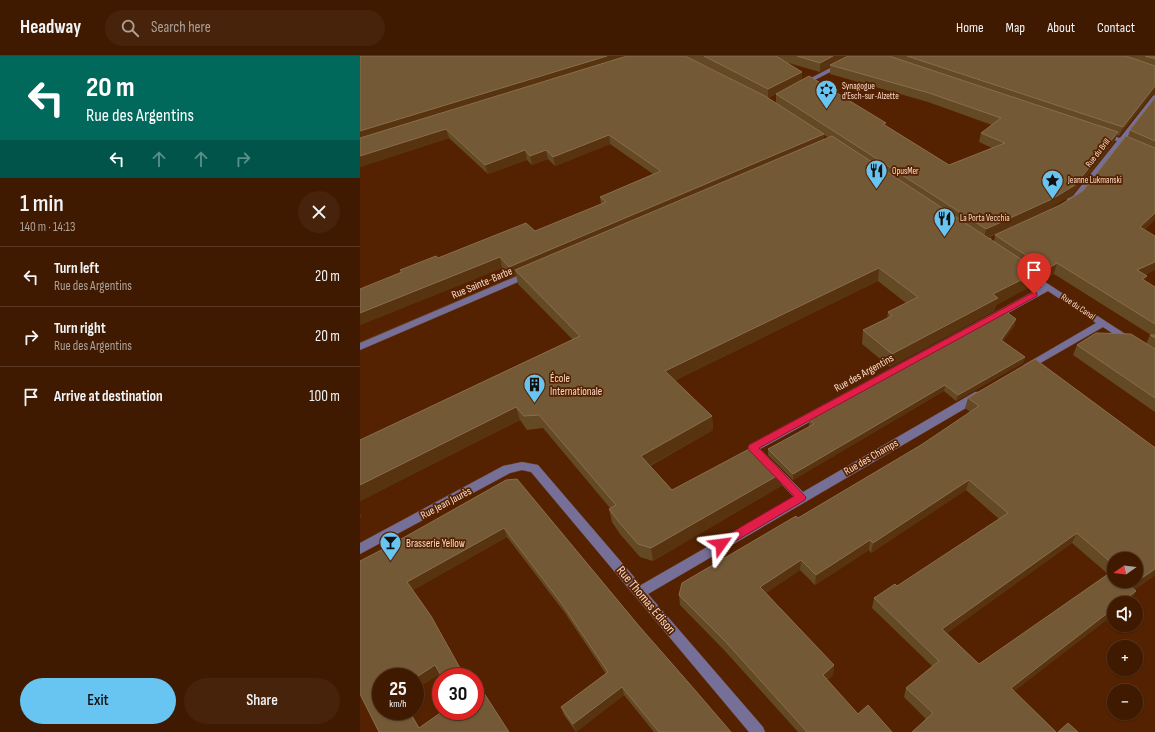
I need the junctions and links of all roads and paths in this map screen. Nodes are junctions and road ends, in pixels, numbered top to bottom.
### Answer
1 (858, 56) edge
2 (795, 88) edge
3 (1155, 97) edge
4 (1091, 130) edge
5 (1120, 140) junction
6 (1155, 157) edge
7 (1064, 205) edge
8 (979, 231) edge
9 (999, 244) edge
10 (1016, 265) edge
11 (535, 272) edge
12 (1048, 287) junction
13 (1103, 323) junction
14 (1135, 345) edge
15 (360, 347) edge
16 (1021, 370) edge
17 (986, 390) edge
18 (534, 468) joint
19 (801, 497) junction
20 (360, 549) edge
21 (640, 592) junction
22 (758, 732) edge

1 - 2 street
3 - 5 street, Rue du Brill
4 - 5 street
5 - 6 street
5 - 7 street, Rue du Brill
8 - 9 path
10 - 12 street, Rue du Canal
11 - 15 street, Rue Sainte-Barbe
12 - 13 street, Rue du Canal
12 - 19 street, Rue des Argentins
13 - 14 street, Rue du Canal
13 - 16 street
17 - 19 street, Rue des Champs
18 - 20 street, Rue Jean Jaurès
18 - 21 street, Rue Thomas Edison
19 - 21 street, Rue des Champs
21 - 22 street, Rue Thomas Edison

